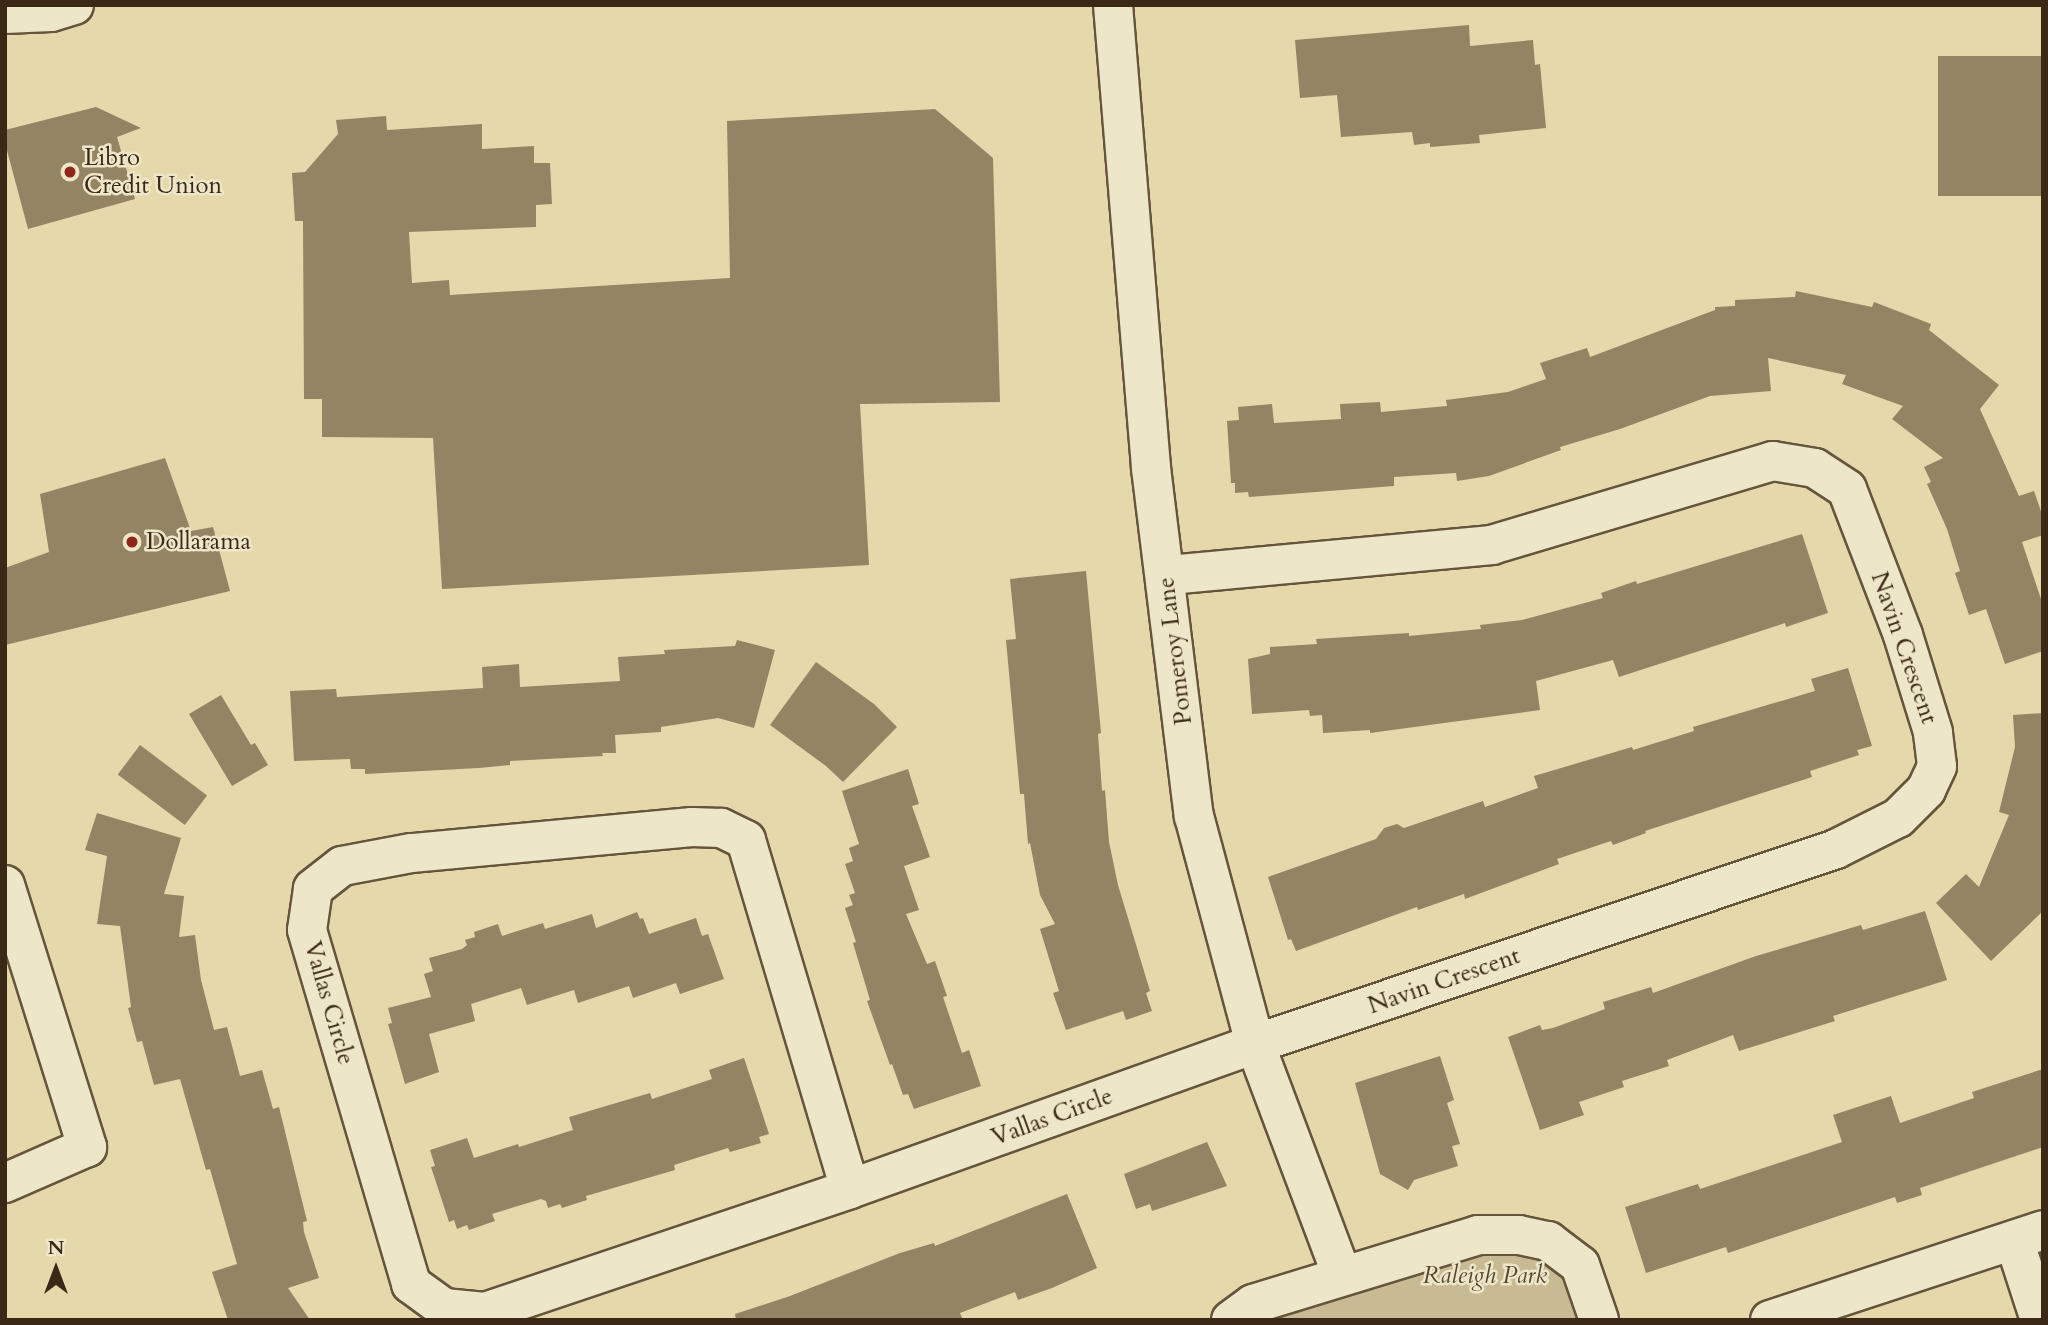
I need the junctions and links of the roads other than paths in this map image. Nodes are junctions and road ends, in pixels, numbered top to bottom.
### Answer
1 (74, 5) edge
2 (1113, 5) edge
3 (5, 14) edge
4 (1166, 575) junction
5 (5, 885) edge
6 (1255, 1044) junction
7 (5, 1183) edge
8 (850, 1189) junction
9 (2029, 1235) edge
10 (1342, 1275) junction
11 (1231, 1320) edge
12 (1599, 1320) edge
13 (1770, 1320) edge
14 (2040, 1320) edge

1 - 3 street
2 - 4 street, Pomeroy Lane
4 - 6 street, Pomeroy Lane
4 - 6 street, Navin Crescent
5 - 7 street
6 - 8 street, Vallas Circle
6 - 10 street, Pomeroy Lane
8 - 8 street, Vallas Circle
9 - 13 street
9 - 14 street
10 - 11 street
10 - 12 street

